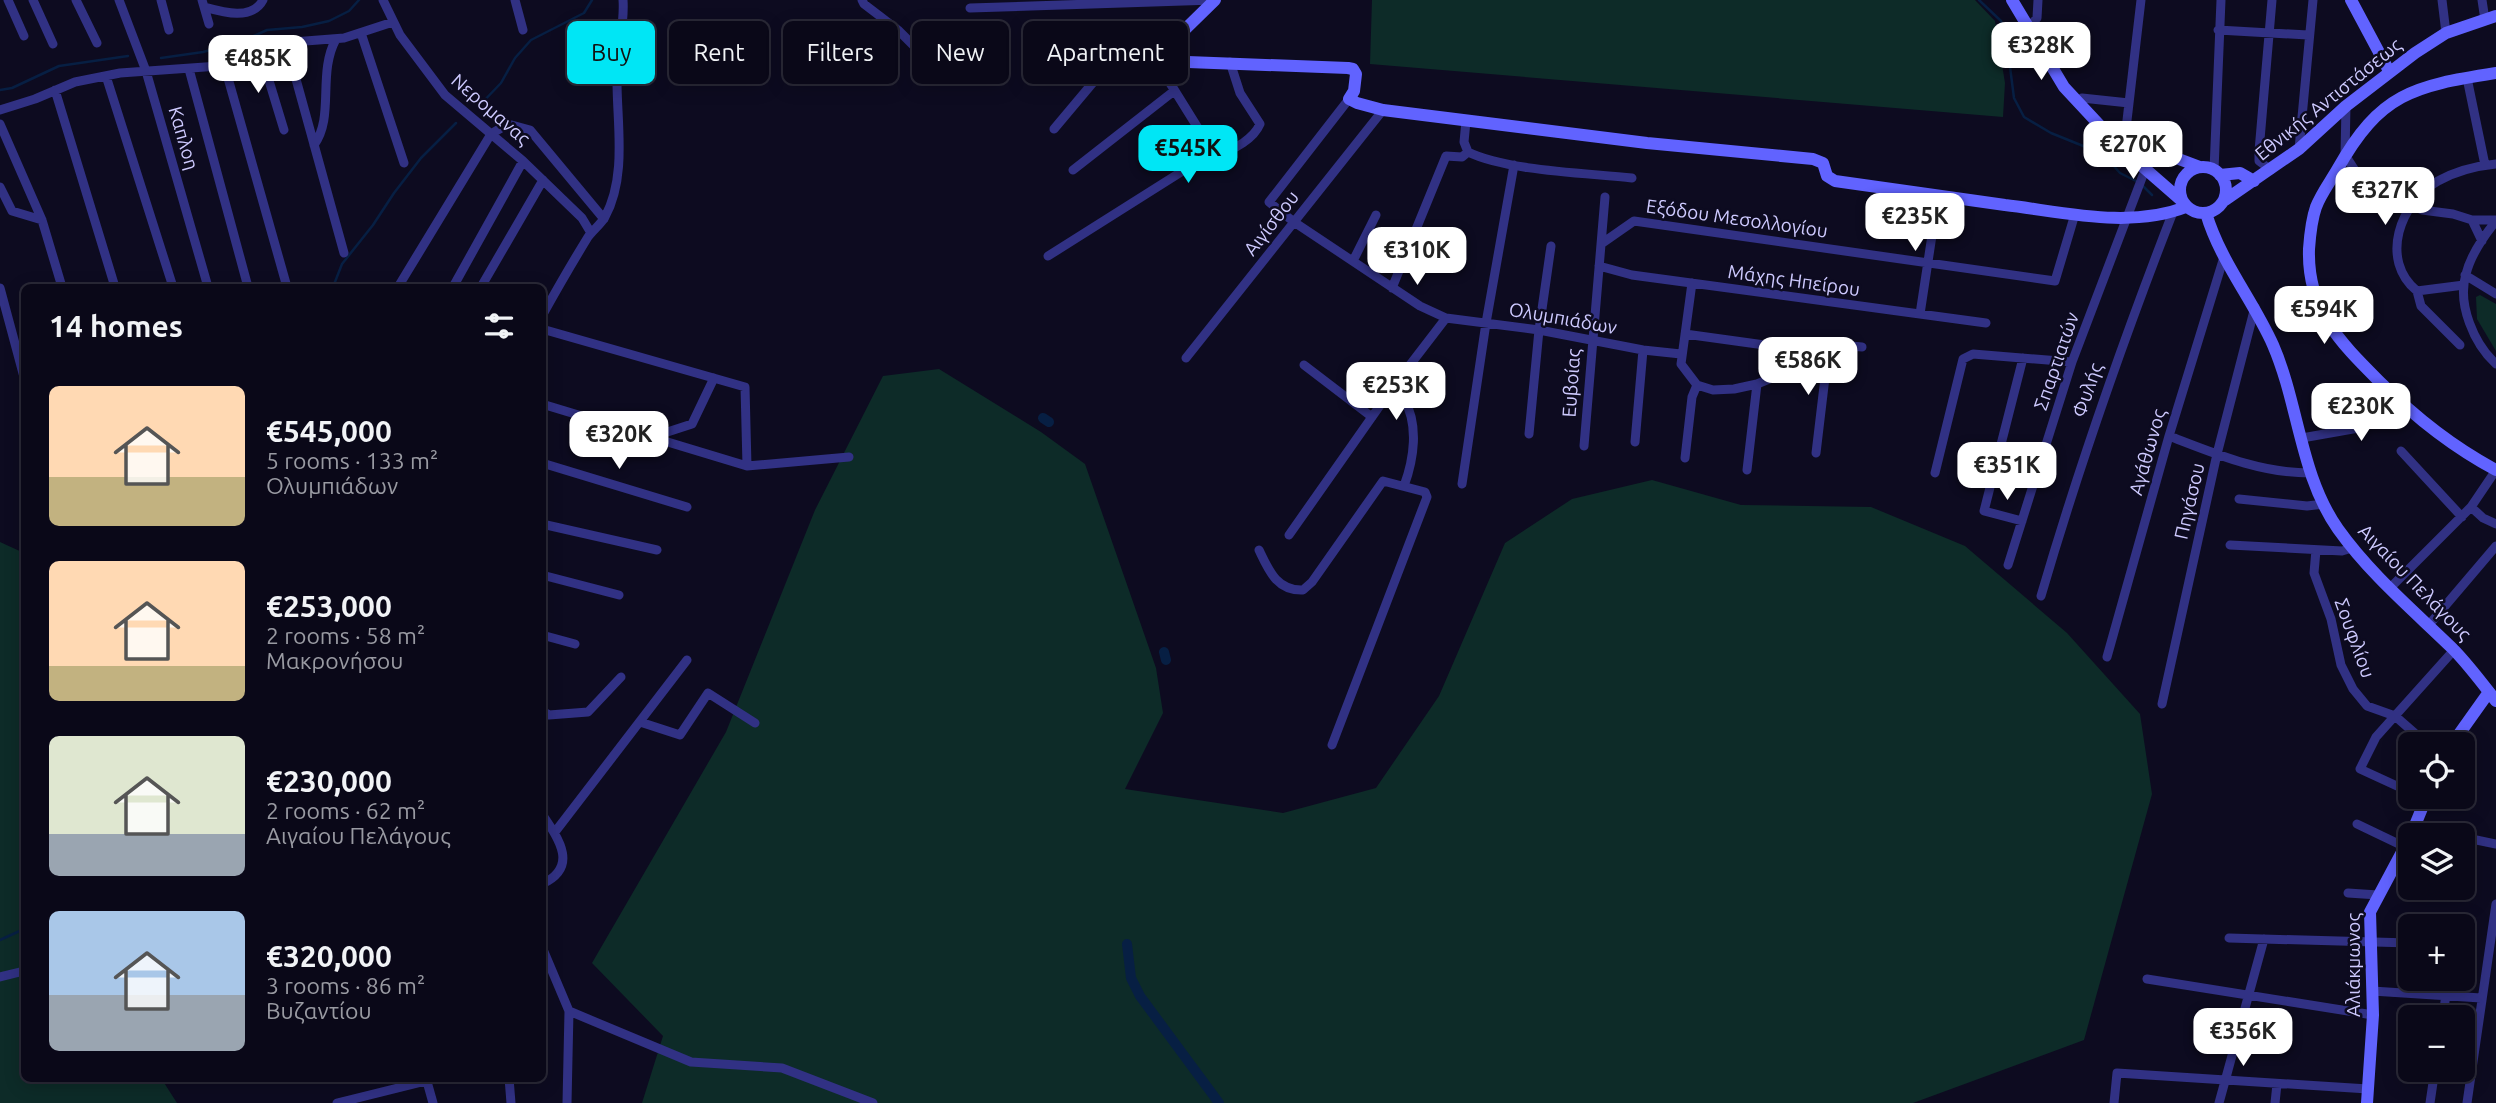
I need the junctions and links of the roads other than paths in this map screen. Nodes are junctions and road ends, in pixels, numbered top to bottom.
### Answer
1 (8, 0) edge
2 (33, 0) edge
3 (76, 0) edge
4 (119, 0) edge
5 (161, 0) edge
6 (263, 0) edge
7 (383, 0) edge
8 (515, 0) edge
9 (622, 0) edge
10 (862, 0) edge
11 (1214, 0) edge
12 (2012, 0) edge
13 (2038, 0) edge
14 (2141, 0) edge
15 (2221, 0) edge
16 (2272, 0) edge
17 (2313, 0) edge
18 (2351, 0) edge
19 (2442, 0) edge
20 (2482, 0) edge
21 (203, 4) edge
22 (970, 8) dead end
23 (2491, 18) edge
24 (393, 22) junction
25 (209, 24) dead end
26 (1188, 26) edge
27 (2028, 29) junction
28 (169, 30) dead end
29 (523, 30) dead end
30 (2218, 30) junction
31 (2268, 32) junction
32 (361, 33) junction
33 (2446, 33) junction
34 (2308, 35) junction
35 (24, 36) dead end
36 (336, 39) junction
37 (97, 43) dead end
38 (286, 43) junction
39 (912, 43) edge
40 (53, 44) dead end
41 (260, 51) junction
42 (1188, 61) edge
43 (1230, 62) junction
44 (224, 64) junction
45 (189, 69) junction
46 (146, 71) junction
47 (2389, 71) junction
48 (2496, 73) edge
49 (106, 76) junction
50 (2467, 78) junction
51 (1091, 84) edge
52 (1170, 84) edge
53 (55, 90) junction
54 (1174, 91) junction
55 (1349, 99) junction
56 (2078, 102) junction
57 (2129, 103) junction
58 (2346, 106) junction
59 (0, 110) edge
60 (1383, 110) junction
61 (1466, 121) junction
62 (0, 124) edge
63 (1054, 129) dead end
64 (284, 130) dead end
65 (491, 134) junction
66 (2116, 138) junction
67 (314, 145) junction
68 (1211, 149) junction
69 (2299, 149) junction
70 (1468, 152) junction
71 (2346, 155) junction
72 (523, 160) junction
73 (404, 163) dead end
74 (2496, 164) edge
75 (1514, 165) junction
76 (2485, 165) junction
77 (2200, 167) junction
78 (1073, 170) dead end
79 (2145, 170) junction
80 (2271, 170) junction
81 (2217, 172) junction
82 (1632, 178) dead end
83 (543, 180) junction
84 (2254, 181) junction
85 (0, 187) edge
86 (1938, 196) junction
87 (1605, 198) dead end
88 (2225, 200) junction
89 (2184, 204) junction
90 (2411, 206) junction
91 (2173, 212) junction
92 (2075, 214) junction
93 (2206, 214) junction
94 (1376, 215) dead end
95 (2127, 218) junction
96 (604, 219) junction
97 (42, 220) junction
98 (2472, 220) junction
99 (2496, 221) edge
100 (1294, 222) junction
101 (591, 233) junction
102 (2482, 241) junction
103 (1601, 244) junction
104 (1551, 246) dead end
105 (344, 253) dead end
106 (1048, 256) dead end
107 (2224, 257) junction
108 (1353, 261) junction
109 (1928, 262) junction
110 (1599, 266) junction
111 (2464, 280) junction
112 (61, 284) edge
113 (114, 284) edge
114 (172, 284) edge
115 (207, 284) edge
116 (247, 284) edge
117 (285, 284) edge
118 (400, 284) edge
119 (455, 284) edge
120 (483, 284) edge
121 (1692, 284) junction
122 (0, 288) edge
123 (1392, 288) junction
124 (2417, 291) junction
125 (2496, 294) edge
126 (2255, 307) junction
127 (546, 309) edge
128 (1920, 314) junction
129 (1446, 318) junction
130 (1486, 323) junction
131 (1986, 323) dead end
132 (546, 330) edge
133 (1539, 330) junction
134 (1685, 334) junction
135 (1591, 340) junction
136 (1829, 344) junction
137 (2460, 345) dead end
138 (1779, 347) dead end
139 (1862, 347) dead end
140 (1643, 350) junction
141 (1681, 354) junction
142 (1186, 358) dead end
143 (2023, 358) junction
144 (2073, 362) junction
145 (1304, 365) dead end
146 (2496, 365) edge
147 (21, 366) edge
148 (1364, 368) dead end
149 (714, 378) junction
150 (1757, 384) junction
151 (1697, 385) junction
152 (1393, 387) junction
153 (2394, 396) junction
154 (546, 405) edge
155 (1372, 417) junction
156 (1529, 434) dead end
157 (2169, 436) junction
158 (652, 437) junction
159 (2301, 438) junction
160 (1635, 442) dead end
161 (1584, 446) dead end
162 (2401, 451) dead end
163 (1816, 453) dead end
164 (2217, 454) junction
165 (849, 457) dead end
166 (1685, 458) dead end
167 (546, 464) edge
168 (747, 466) junction
169 (1747, 470) dead end
170 (2496, 470) edge
171 (2310, 472) junction
172 (1935, 473) dead end
173 (1462, 484) dead end
174 (1404, 486) junction
175 (2239, 499) dead end
176 (2324, 504) junction
177 (2472, 507) junction
178 (687, 508) dead end
179 (2462, 517) junction
180 (2022, 521) junction
181 (2496, 524) edge
182 (546, 525) edge
183 (1289, 535) dead end
184 (2230, 545) dead end
185 (2496, 546) edge
186 (2352, 548) junction
187 (657, 550) dead end
188 (1259, 550) dead end
189 (2316, 550) junction
190 (2008, 565) dead end
191 (546, 576) edge
192 (2390, 588) junction
193 (619, 595) dead end
194 (2041, 596) dead end
195 (2428, 626) junction
196 (546, 636) edge
197 (575, 644) dead end
198 (2454, 650) junction
199 (2107, 657) dead end
200 (687, 660) dead end
201 (621, 677) dead end
202 (2494, 695) edge
203 (2162, 704) dead end
204 (546, 713) edge
205 (2395, 716) junction
206 (640, 722) junction
207 (755, 723) dead end
208 (2413, 732) edge
209 (2462, 732) edge
210 (1332, 745) dead end
211 (2398, 786) edge
212 (546, 820) edge
213 (2357, 824) dead end
214 (555, 832) junction
215 (2398, 833) edge
216 (2475, 840) edge
217 (2496, 844) edge
218 (2398, 858) edge
219 (546, 882) edge
220 (2348, 893) dead end
221 (2378, 895) junction
222 (2496, 904) edge
223 (2229, 938) dead end
224 (2264, 939) junction
225 (2371, 942) junction
226 (2398, 943) edge
227 (546, 956) edge
228 (21, 972) edge
229 (0, 977) edge
230 (2147, 979) dead end
231 (2372, 991) junction
232 (2447, 991) edge
233 (2249, 996) junction
234 (2446, 996) junction
235 (2481, 998) junction
236 (2445, 1005) edge
237 (569, 1011) junction
238 (2373, 1015) junction
239 (415, 1082) edge
240 (427, 1082) edge
241 (509, 1082) edge
242 (2224, 1082) junction
243 (2433, 1082) edge
244 (2277, 1084) junction
245 (2368, 1089) junction
246 (337, 1103) edge
247 (433, 1103) edge
248 (512, 1103) edge
249 (567, 1103) edge
250 (873, 1103) edge
251 (2114, 1103) edge
252 (2219, 1103) edge
253 (2275, 1103) edge
254 (2367, 1103) edge
255 (2430, 1103) edge
256 (2467, 1103) edge

1 - 35 street
2 - 40 street
3 - 37 street
4 - 46 street, Καπλοη
5 - 28 street
6 - 21 street
7 - 24 street, Νερομανας
8 - 29 street
9 - 96 street
10 - 39 street
11 - 22 street
11 - 26 street
12 - 27 street
13 - 27 street
14 - 57 street
15 - 30 street
16 - 31 street
17 - 34 street
18 - 47 street
19 - 33 street
20 - 23 street
21 - 25 street
23 - 33 street, Εθνικής Αντιστάσεως
24 - 32 street
24 - 65 street, Νερομανας
27 - 56 street
30 - 31 street
30 - 81 street
31 - 34 street
31 - 80 street
32 - 36 street
32 - 73 street
33 - 47 street, Εθνικής Αντιστάσεως
34 - 69 street
36 - 38 street
36 - 67 street
38 - 41 street
38 - 67 street
41 - 44 street
41 - 64 street
42 - 43 street
43 - 55 street
43 - 68 street
44 - 45 street
44 - 117 street
45 - 46 street
45 - 116 street
46 - 49 street
46 - 115 street, Καπλοη
47 - 58 street, Εθνικής Αντιστάσεως
48 - 50 street
49 - 53 street
49 - 114 street
50 - 71 street
50 - 76 street
51 - 63 street
52 - 54 street
53 - 59 street
53 - 113 street
54 - 68 street
54 - 78 street
55 - 60 street
55 - 100 street, Ολυμπιάδων
56 - 57 street
56 - 66 street
57 - 66 street
58 - 69 street, Εθνικής Αντιστάσεως
58 - 71 street
60 - 61 street
60 - 100 street, Αιγίσθου
61 - 70 street
61 - 86 street
62 - 97 street
65 - 72 street, Νερομανας
65 - 96 street
65 - 118 street
66 - 77 street
66 - 79 street
67 - 105 street
68 - 106 street
69 - 80 street, Εθνικής Αντιστάσεως
70 - 75 street
70 - 123 street
71 - 90 street
71 - 153 street
72 - 83 street, Νερομανας
72 - 119 street
74 - 76 street
75 - 82 street
75 - 130 street
76 - 90 street
77 - 81 street
77 - 89 street
79 - 89 street
79 - 95 street, Σπαρτιατών
80 - 84 street, Εθνικής Αντιστάσεως
81 - 84 street
81 - 88 street
83 - 101 street, Νερομανας
83 - 120 street
84 - 88 street, Εθνικής Αντιστάσεως
85 - 97 street
86 - 92 street
86 - 109 street
87 - 103 street, Ευβοίας
88 - 93 street
89 - 91 street
89 - 93 street
90 - 98 street
90 - 124 street
91 - 95 street
91 - 194 street, Φυλής
92 - 95 street
92 - 109 street, Εξόδου Μεσολλογίου
93 - 107 street, Αιγαίου Πελάγους
94 - 108 street
95 - 144 street, Σπαρτιατών
96 - 101 street
97 - 112 street
98 - 99 street
98 - 102 street
99 - 102 street
100 - 108 street, Ολυμπιάδων
100 - 142 street, Αιγίσθου
101 - 127 street
102 - 111 street
103 - 109 street, Εξόδου Μεσολλογίου
103 - 110 street, Ευβοίας
104 - 133 street
107 - 126 street, Αιγαίου Πελάγους
107 - 157 street, Αγάθωνος
108 - 123 street, Ολυμπιάδων
109 - 128 street
110 - 121 street, Μάχης Ηπείρου
110 - 135 street, Ευβοίας
111 - 124 street
111 - 125 street
111 - 146 street
121 - 128 street, Μάχης Ηπείρου
121 - 134 street
122 - 147 street
123 - 129 street, Ολυμπιάδων
124 - 137 street
126 - 159 street, Αιγαίου Πελάγους
126 - 164 street, Πηγάσου
128 - 131 street, Μάχης Ηπείρου
129 - 130 street, Ολυμπιάδων
129 - 152 street
130 - 133 street, Ολυμπιάδων
130 - 173 street
132 - 149 street
133 - 135 street, Ολυμπιάδων
133 - 156 street
134 - 138 street
134 - 141 street
135 - 140 street, Ολυμπιάδων
135 - 161 street, Ευβοίας
136 - 139 street
136 - 150 street
136 - 163 street
140 - 141 street, Ολυμπιάδων
140 - 160 street
141 - 151 street
143 - 144 street
143 - 172 street
143 - 180 street
144 - 180 street, Σπαρτιατών
145 - 155 street
148 - 152 street
149 - 158 street
149 - 168 street
150 - 151 street
150 - 169 street
151 - 166 street
152 - 155 street
152 - 174 street
153 - 159 street
153 - 170 street
154 - 158 street
155 - 183 street
157 - 164 street
157 - 199 street, Αγάθωνος
158 - 168 street
159 - 171 street, Αιγαίου Πελάγους
162 - 179 street
164 - 171 street
164 - 203 street, Πηγάσου
165 - 168 street
167 - 178 street
170 - 177 street
171 - 176 street, Αιγαίου Πελάγους
174 - 188 street
174 - 210 street
175 - 176 street
176 - 186 street, Αιγαίου Πελάγους
177 - 179 street
177 - 181 street
179 - 192 street
180 - 190 street, Σπαρτιατών
182 - 187 street
184 - 189 street
185 - 195 street
186 - 189 street
186 - 192 street, Αιγαίου Πελάγους
189 - 205 street, Σουφλίου
191 - 193 street
192 - 195 street, Αιγαίου Πελάγους
195 - 198 street, Αιγαίου Πελάγους
196 - 197 street
198 - 202 street, Αιγαίου Πελάγους
198 - 205 street
200 - 206 street
201 - 204 street
202 - 209 street
205 - 208 street, Σουφλίου
205 - 211 street
206 - 207 street
206 - 214 street
212 - 214 street
213 - 215 street
214 - 219 street
216 - 217 street
218 - 221 street, Αλιάκμωνος
220 - 221 street
221 - 225 street, Αλιάκμωνος
222 - 235 street
223 - 224 street
224 - 225 street
224 - 233 street
225 - 226 street
225 - 231 street, Αλιάκμωνος
227 - 237 street
228 - 229 street
230 - 233 street
231 - 234 street
231 - 238 street, Αλιάκμωνος
232 - 234 street
233 - 238 street
233 - 242 street
234 - 235 street
234 - 236 street
235 - 256 street
237 - 249 street
237 - 250 street
238 - 245 street, Αλιάκμωνος
239 - 246 street
240 - 247 street
241 - 248 street
242 - 244 street
242 - 251 street
242 - 252 street
243 - 255 street
244 - 245 street
244 - 253 street
245 - 254 street, Αλιάκμωνος

